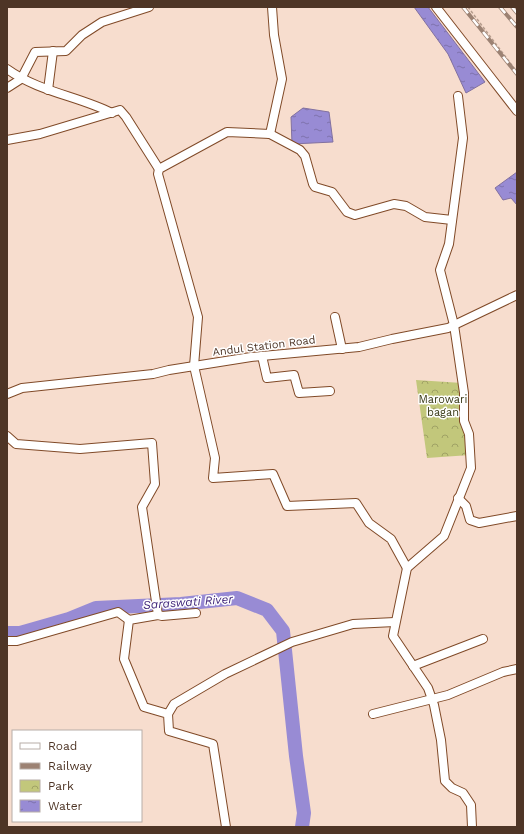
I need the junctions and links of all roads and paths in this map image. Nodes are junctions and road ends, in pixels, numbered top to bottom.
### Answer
1 (149, 7) edge
2 (272, 7) edge
3 (436, 7) edge
4 (468, 7) edge
5 (53, 51) junction
6 (7, 69) edge
7 (517, 72) edge
8 (21, 79) junction
9 (7, 88) edge
10 (48, 90) junction
11 (458, 96) dead end
12 (517, 111) edge
13 (112, 113) junction
14 (270, 134) junction
15 (7, 140) edge
16 (160, 169) junction
17 (452, 220) junction
18 (517, 295) edge
19 (335, 316) dead end
20 (454, 325) junction
21 (342, 349) junction
22 (262, 356) junction
23 (194, 366) junction
24 (330, 391) dead end
25 (7, 394) edge
26 (7, 436) edge
27 (458, 498) junction
28 (517, 516) edge
29 (407, 568) junction
30 (196, 613) dead end
31 (158, 614) junction
32 (128, 620) junction
33 (395, 622) junction
34 (483, 639) dead end
35 (7, 641) edge
36 (413, 666) junction
37 (517, 669) edge
38 (432, 698) junction
39 (168, 714) junction
40 (373, 714) dead end
41 (226, 827) edge
42 (472, 827) edge

1 - 5 street
2 - 14 street
3 - 12 street
4 - 7 path
5 - 8 street
5 - 10 street
6 - 8 street
8 - 9 street
8 - 10 street
10 - 13 street
11 - 17 street
13 - 15 street
13 - 16 street
14 - 16 street
14 - 17 street
16 - 23 street
17 - 20 street
18 - 20 street, Andul Station Road
19 - 21 street
20 - 21 street, Andul Station Road
20 - 27 street
21 - 22 street, Andul Station Road
22 - 23 street, Andul Station Road
22 - 24 street
23 - 25 street, Andul Station Road
23 - 29 street
26 - 31 street
27 - 28 street
27 - 29 street
29 - 33 street
30 - 31 street
31 - 32 street
32 - 35 street
32 - 39 street
33 - 36 street
33 - 39 street
34 - 36 street
36 - 38 street
37 - 38 street
38 - 40 street
38 - 42 street
39 - 41 street

